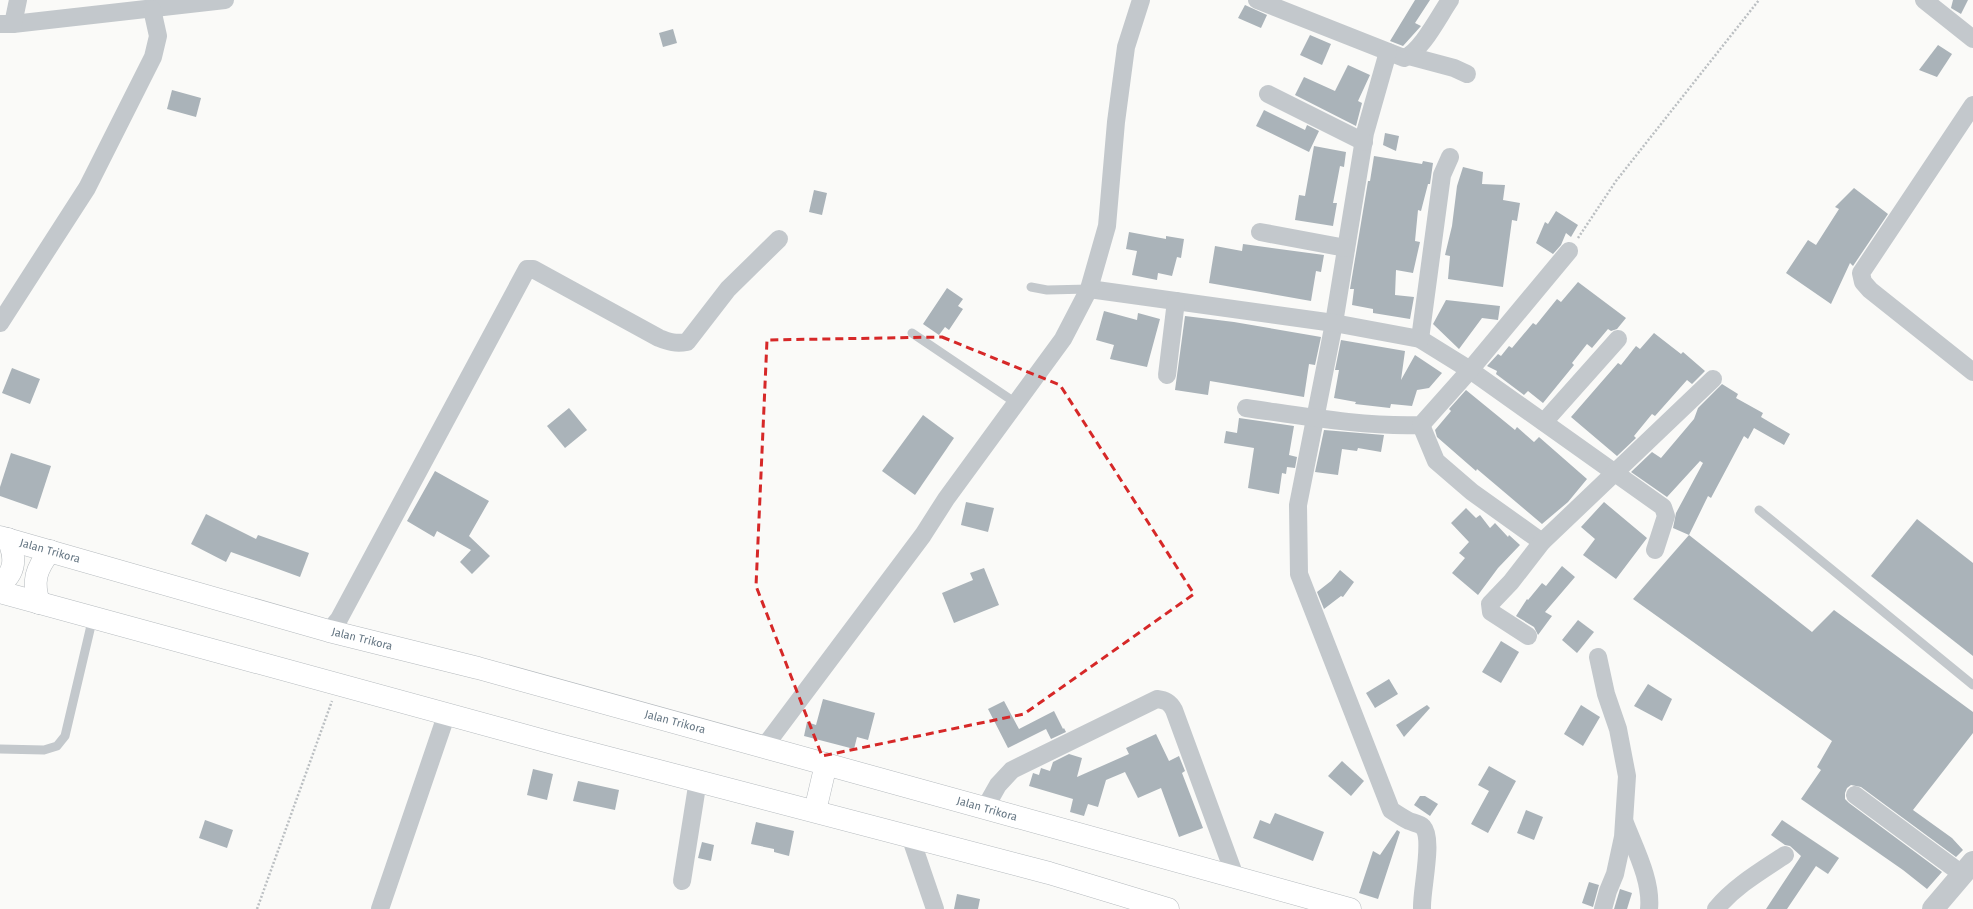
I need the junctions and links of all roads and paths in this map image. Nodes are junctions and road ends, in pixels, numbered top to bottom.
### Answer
1 (18, 0) edge
2 (224, 0) edge
3 (1141, 0) edge
4 (1257, 0) edge
5 (1450, 0) edge
6 (1759, 0) edge
7 (1924, 0) edge
8 (205, 2) edge
9 (101, 8) edge
10 (152, 9) junction
11 (6, 24) edge
12 (1973, 39) edge
13 (1388, 52) junction
14 (1409, 56) junction
15 (1467, 74) dead end
16 (1268, 94) dead end
17 (1973, 105) edge
18 (1364, 142) junction
19 (1450, 157) dead end
20 (1260, 232) dead end
21 (779, 239) dead end
22 (1346, 248) junction
23 (1569, 251) joint
24 (1031, 287) dead end
25 (1089, 289) junction
26 (1176, 301) junction
27 (0, 323) edge
28 (1334, 323) junction
29 (912, 333) dead end
30 (1420, 339) junction
31 (1618, 340) dead end
32 (1470, 370) junction
33 (1973, 372) edge
34 (1167, 375) dead end
35 (1713, 379) dead end
36 (1016, 403) junction
37 (1246, 408) dead end
38 (1315, 418) junction
39 (1544, 422) junction
40 (1420, 425) junction
41 (1616, 473) junction
42 (1759, 510) dead end
43 (4, 538) edge
44 (1542, 542) junction
45 (1654, 550) dead end
46 (50, 551) junction
47 (0, 584) edge
48 (0, 592) edge
49 (39, 603) junction
50 (93, 617) junction
51 (330, 631) junction
52 (1528, 636) dead end
53 (1598, 657) dead end
54 (338, 684) junction
55 (1973, 685) edge
56 (447, 713) junction
57 (764, 747) junction
58 (0, 749) edge
59 (826, 764) junction
60 (698, 780) junction
61 (1855, 795) dead end
62 (985, 808) junction
63 (815, 811) junction
64 (1624, 821) junction
65 (910, 836) junction
66 (1785, 855) dead end
67 (1968, 868) edge
68 (1236, 878) junction
69 (682, 881) dead end
70 (257, 909) edge
71 (380, 909) edge
72 (935, 909) edge
73 (1168, 909) edge
74 (1350, 909) edge
75 (1422, 909) edge
76 (1603, 909) edge
77 (1649, 909) edge
78 (1716, 909) edge
79 (1933, 909) edge

1 - 11 street
2 - 8 street
3 - 25 street
4 - 13 street
5 - 14 street
6 - 23 path
7 - 12 street
8 - 10 street
9 - 10 street
9 - 11 street
10 - 27 street
13 - 14 street
13 - 18 street
14 - 15 street
16 - 18 street
17 - 33 street
18 - 22 street
19 - 30 street
20 - 22 street
21 - 51 street
22 - 28 street
23 - 32 street
24 - 25 lane
25 - 26 street
25 - 36 street
26 - 28 street
26 - 34 street
28 - 30 street
28 - 38 street
29 - 36 lane
30 - 32 street
31 - 39 street
32 - 39 street
32 - 40 street
35 - 41 street
36 - 57 street
37 - 38 street
38 - 40 street
38 - 75 street
39 - 41 street
40 - 44 street
41 - 44 street
41 - 45 street
42 - 55 lane
43 - 46 main road, Jalan Trikora
43 - 47 main road
44 - 52 street
46 - 49 main road
46 - 51 main road, Jalan Trikora
48 - 49 main road
49 - 50 main road
50 - 54 main road
50 - 58 lane
51 - 57 main road, Jalan Trikora
53 - 64 street
54 - 56 main road
54 - 70 path
56 - 60 main road
56 - 71 street
57 - 59 main road, Jalan Trikora
59 - 62 main road, Jalan Trikora
59 - 63 main road
60 - 63 main road
60 - 69 street
61 - 67 street
62 - 68 main road, Jalan Trikora
62 - 68 street
63 - 65 main road
64 - 76 street
64 - 77 street
65 - 72 street
65 - 73 main road
66 - 78 street
67 - 79 street
68 - 74 main road, Jalan Trikora

